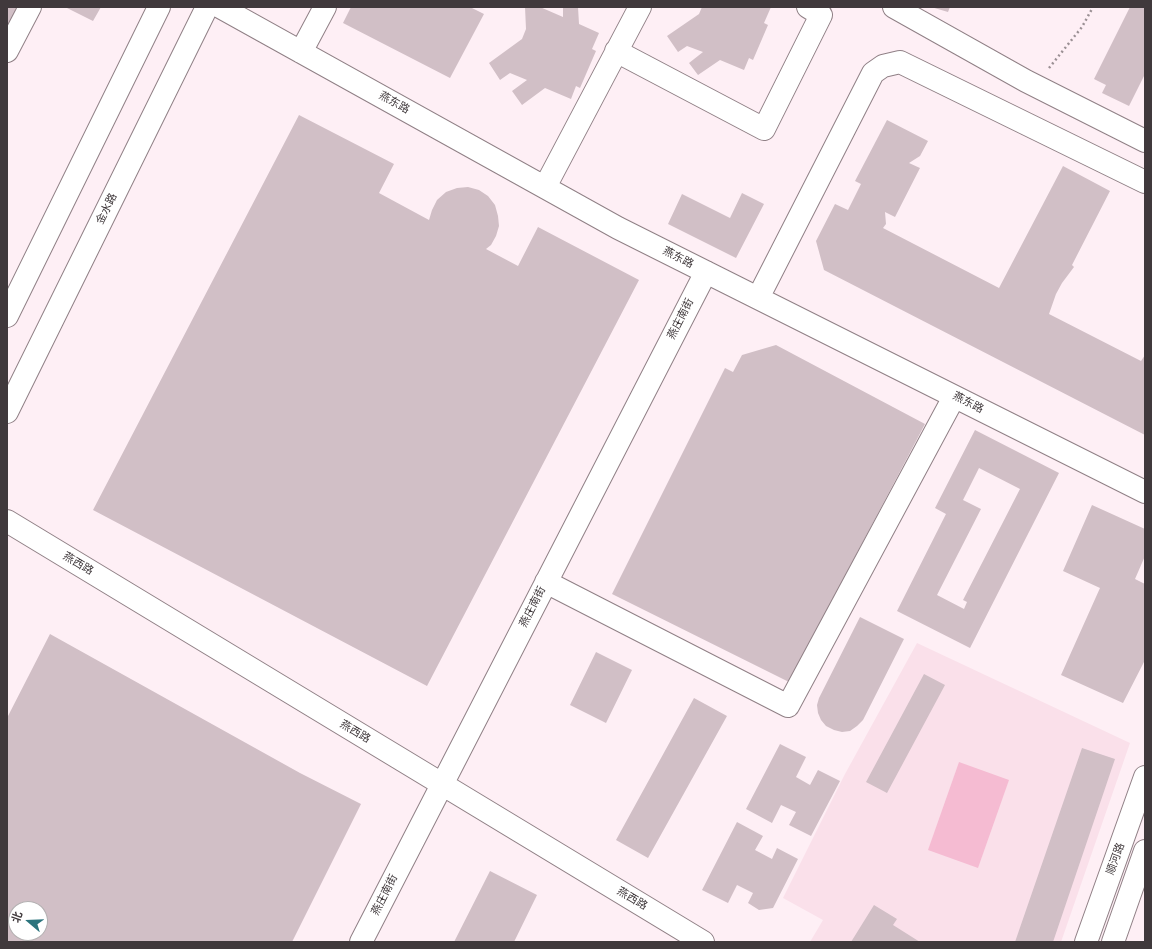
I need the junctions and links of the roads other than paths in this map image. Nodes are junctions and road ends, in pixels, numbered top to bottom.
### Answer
1 (30, 7) edge
2 (159, 7) edge
3 (207, 7) edge
4 (220, 7) edge
5 (325, 7) edge
6 (640, 7) edge
7 (808, 7) edge
8 (894, 7) edge
9 (7, 51) edge
10 (301, 52) junction
11 (616, 52) junction
12 (1145, 141) edge
13 (1145, 182) edge
14 (545, 187) junction
15 (706, 272) junction
16 (758, 298) junction
17 (7, 316) edge
18 (954, 397) junction
19 (7, 412) edge
20 (1145, 492) edge
21 (7, 521) edge
22 (546, 582) junction
23 (1145, 776) edge
24 (442, 784) junction
25 (1145, 851) edge
26 (360, 942) edge
27 (703, 942) edge
28 (1086, 942) edge
29 (1113, 942) edge

1 - 9 street
2 - 17 street
3 - 19 street, 金水路
4 - 10 street, 燕东路
5 - 10 street
6 - 11 street
7 - 11 street
8 - 12 street
10 - 14 street, 燕东路
11 - 14 street
13 - 16 street
14 - 15 street, 燕东路
15 - 16 street, 燕东路
15 - 22 street, 燕庄南街
16 - 18 street, 燕东路
18 - 20 street, 燕东路
18 - 22 street
21 - 24 street, 燕西路
22 - 24 street, 燕庄南街
23 - 28 street, 顺河路
24 - 26 street, 燕庄南街
24 - 27 street, 燕西路
25 - 29 street

